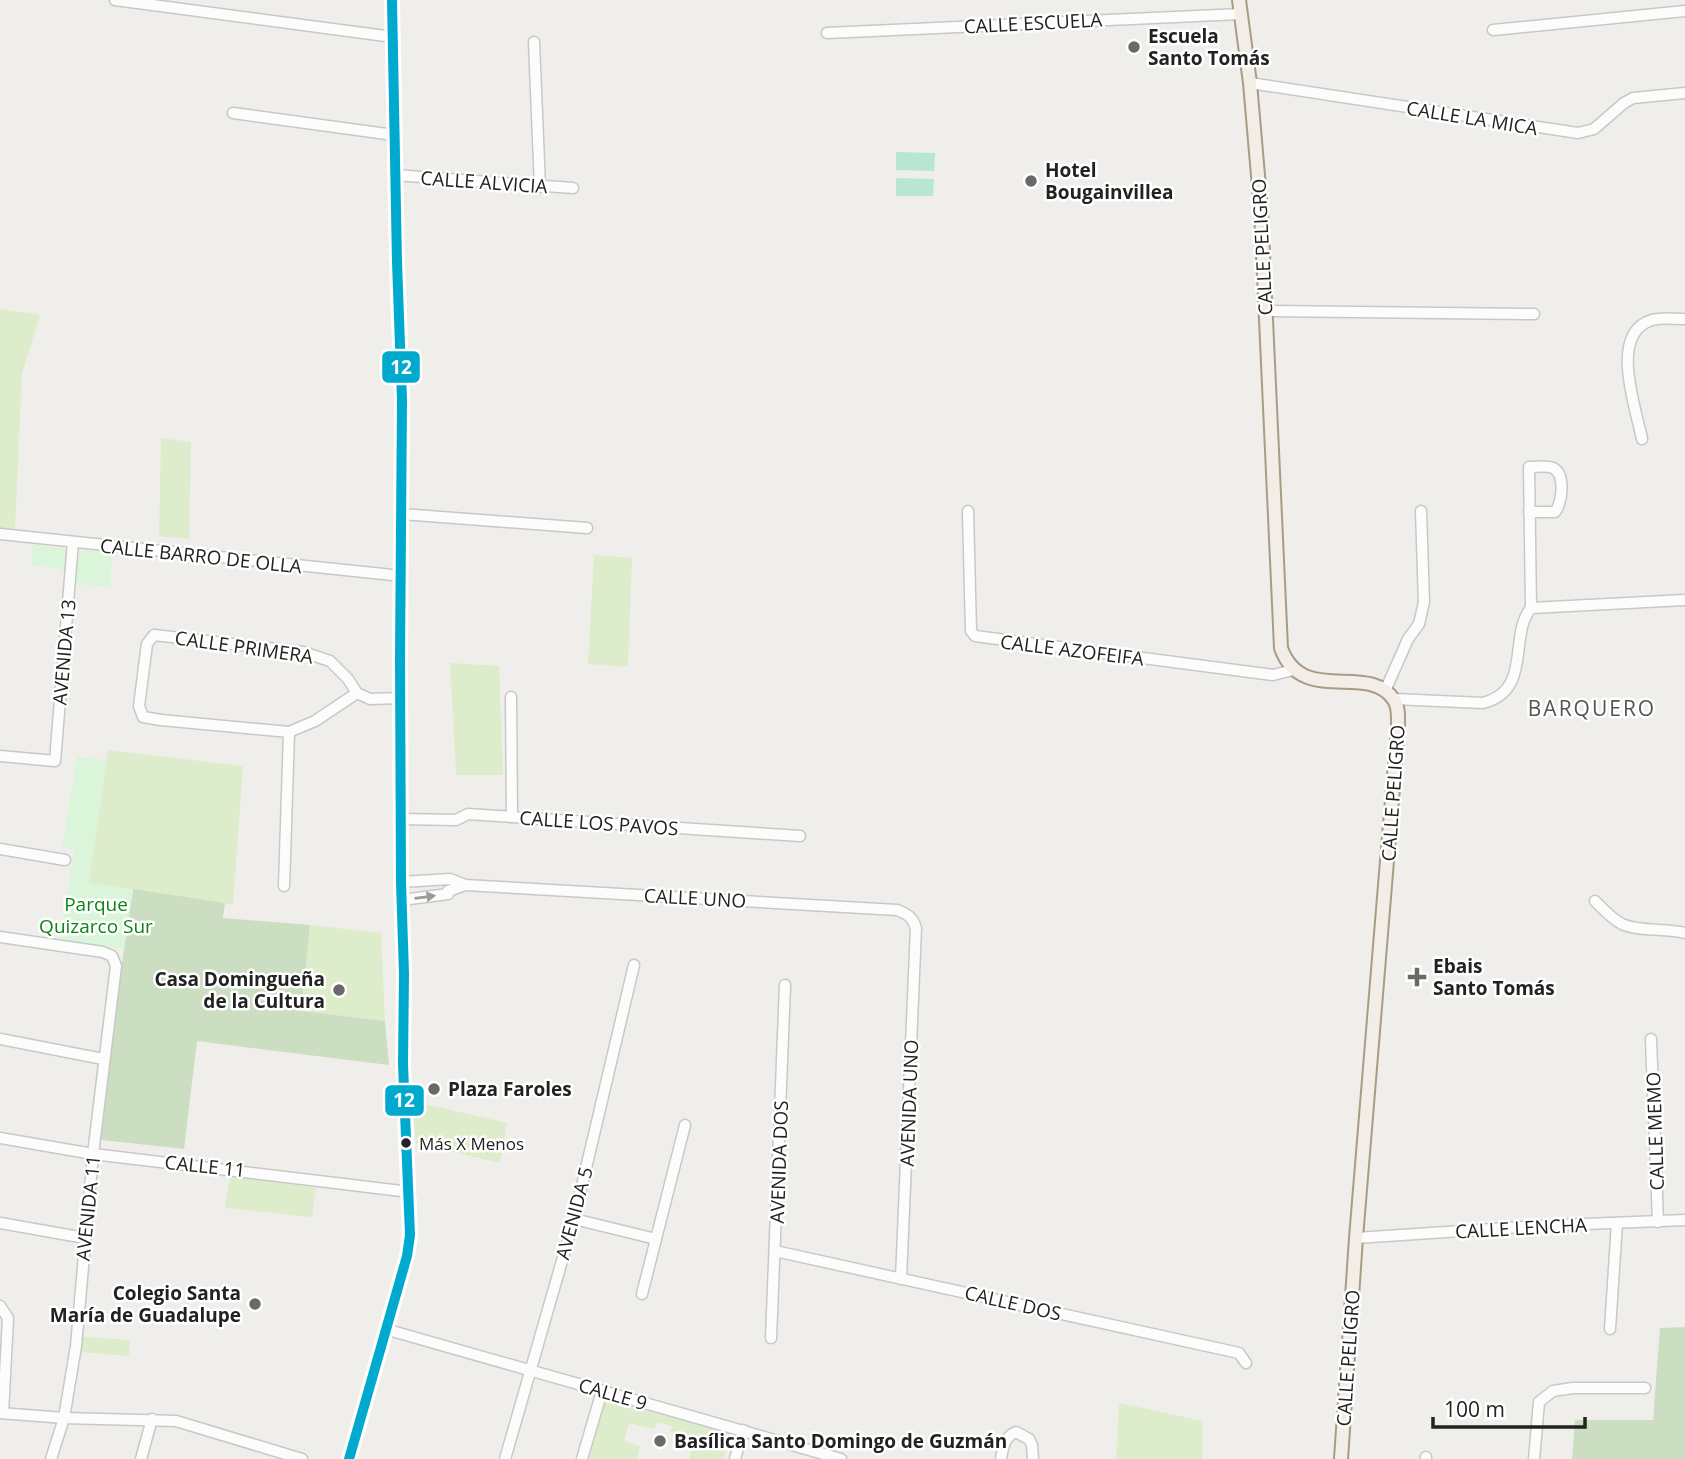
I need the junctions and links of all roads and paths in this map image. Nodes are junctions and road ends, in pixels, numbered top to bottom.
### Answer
1 (115, 0) edge
2 (392, 0) edge
3 (1239, 0) edge
4 (1685, 11) edge
5 (1240, 14) junction
6 (1493, 30) dead end
7 (827, 33) dead end
8 (393, 37) junction
9 (534, 42) dead end
10 (1250, 83) junction
11 (1685, 93) edge
12 (233, 113) dead end
13 (394, 135) junction
14 (395, 175) junction
15 (540, 187) junction
16 (573, 188) dead end
17 (1266, 311) junction
18 (1534, 314) dead end
19 (1685, 319) edge
20 (1642, 439) dead end
21 (968, 511) dead end
22 (1421, 511) dead end
23 (1529, 512) junction
24 (402, 514) junction
25 (587, 528) dead end
26 (0, 534) edge
27 (73, 542) junction
28 (402, 576) junction
29 (1685, 600) edge
30 (1531, 608) junction
31 (1293, 670) junction
32 (357, 692) junction
33 (1390, 695) junction
34 (511, 697) dead end
35 (401, 698) junction
36 (289, 732) junction
37 (0, 756) edge
38 (512, 817) junction
39 (400, 819) junction
40 (800, 836) dead end
41 (0, 849) edge
42 (65, 860) dead end
43 (401, 882) junction
44 (465, 885) junction
45 (284, 886) dead end
46 (401, 900) junction
47 (1595, 901) dead end
48 (916, 928) joint
49 (1685, 933) edge
50 (0, 937) edge
51 (634, 965) dead end
52 (785, 985) dead end
53 (0, 1039) edge
54 (1651, 1039) dead end
55 (103, 1059) junction
56 (685, 1125) dead end
57 (0, 1138) edge
58 (93, 1154) junction
59 (410, 1192) junction
60 (574, 1219) junction
61 (1685, 1220) edge
62 (1658, 1222) junction
63 (0, 1223) edge
64 (1617, 1223) junction
65 (85, 1238) junction
66 (1356, 1238) junction
67 (656, 1239) junction
68 (775, 1251) junction
69 (901, 1279) junction
70 (642, 1294) dead end
71 (0, 1306) edge
72 (386, 1329) junction
73 (1611, 1329) dead end
74 (771, 1338) dead end
75 (1246, 1363) dead end
76 (531, 1370) junction
77 (1645, 1388) dead end
78 (602, 1391) junction
79 (1, 1413) edge
80 (64, 1418) junction
81 (152, 1419) junction
82 (743, 1430) junction
83 (814, 1455) edge
84 (51, 1459) edge
85 (141, 1459) edge
86 (302, 1459) edge
87 (349, 1459) edge
88 (505, 1459) edge
89 (582, 1459) edge
90 (735, 1459) edge
91 (841, 1459) edge
92 (1002, 1459) edge
93 (1032, 1459) edge
94 (1341, 1459) edge
95 (1534, 1459) edge

1 - 8 street
2 - 8 street
3 - 5 main road, CALLE PELIGRO
4 - 6 street
5 - 7 street, CALLE ESCUELA
5 - 10 main road, CALLE PELIGRO
8 - 13 street
9 - 15 street
10 - 11 street, CALLE LA MICA
10 - 17 main road, CALLE PELIGRO
12 - 13 street
13 - 14 street
14 - 15 street, CALLE ALVICIA
14 - 24 street
15 - 16 street, CALLE ALVICIA
17 - 18 street
17 - 31 main road, CALLE PELIGRO
19 - 20 street
21 - 31 street, CALLE AZOFEIFA
22 - 33 street
23 - 23 street
23 - 30 street
24 - 25 street
24 - 28 street
26 - 27 street, CALLE BARRO DE OLLA
27 - 28 street, CALLE BARRO DE OLLA
27 - 37 street, AVENIDA 13
28 - 35 street
29 - 30 street
30 - 33 street
31 - 33 main road
32 - 35 street
32 - 36 street
32 - 36 street, CALLE PRIMERA
33 - 66 main road, CALLE PELIGRO
34 - 38 street
35 - 39 street
36 - 45 street
38 - 39 street, CALLE LOS PAVOS
38 - 40 street, CALLE LOS PAVOS
39 - 43 street
41 - 42 street
43 - 44 street, CALLE UNO
43 - 46 street
46 -> 44 street, CALLE UNO
44 - 48 street, CALLE UNO
46 - 59 street
47 - 49 street
48 - 69 street, AVENIDA UNO
50 - 55 street, AVENIDA 11
51 - 60 street, AVENIDA 5
52 - 68 street, AVENIDA DOS
53 - 55 street
54 - 62 street, CALLE MEMO
55 - 58 street, AVENIDA 11
56 - 67 street
57 - 58 street, CALLE 11
58 - 59 street, CALLE 11
58 - 65 street, AVENIDA 11
59 - 72 street
60 - 67 street
60 - 76 street, AVENIDA 5
61 - 62 street, CALLE LENCHA
62 - 64 street, CALLE LENCHA
63 - 65 street
64 - 66 street, CALLE LENCHA
64 - 73 street
65 - 80 street, AVENIDA 11
66 - 94 main road, CALLE PELIGRO
67 - 70 street
68 - 69 street, CALLE DOS
68 - 74 street, AVENIDA DOS
69 - 75 street, CALLE DOS
71 - 79 street
72 - 76 street, CALLE 9
72 - 87 street
76 - 78 street, CALLE 9
76 - 88 street, AVENIDA 5
77 - 95 street
78 - 82 street, CALLE 9
78 - 89 street
79 - 80 street
80 - 81 street
80 - 84 street, AVENIDA 11
81 - 85 street
81 - 86 street
82 - 83 street, CALLE 9
82 - 90 street
83 - 91 street, CALLE 9
92 - 93 street

